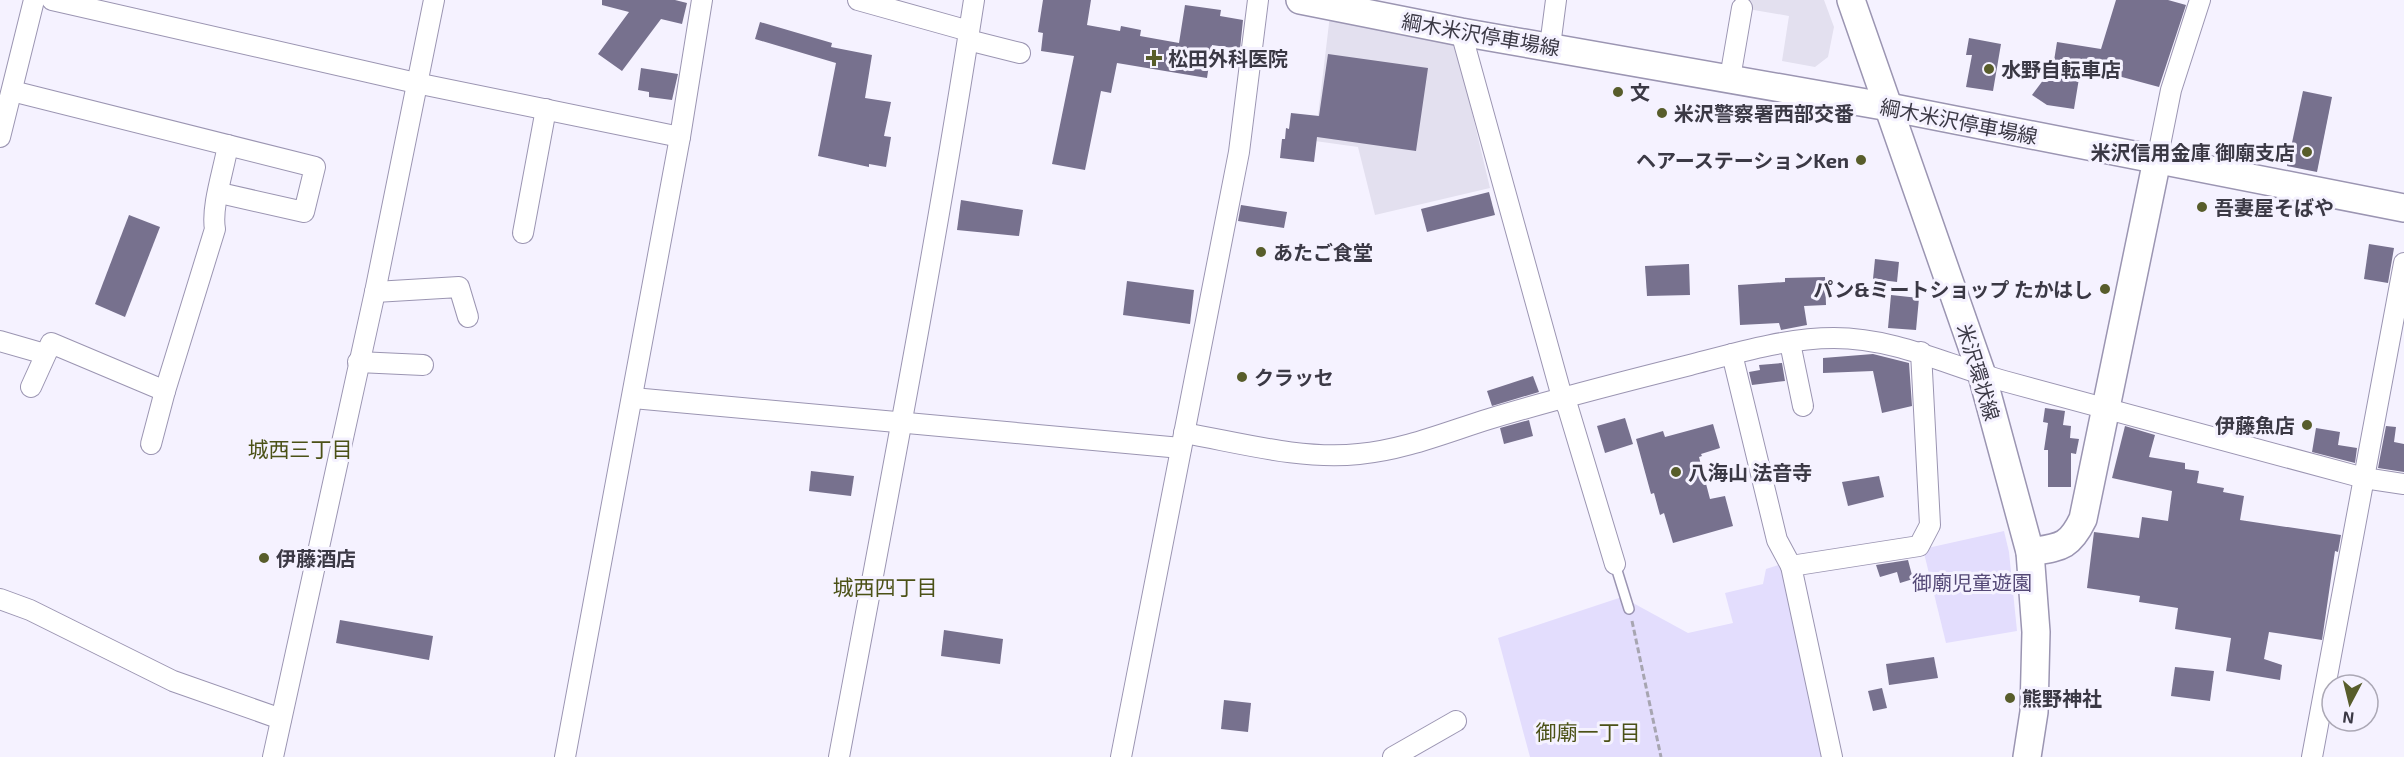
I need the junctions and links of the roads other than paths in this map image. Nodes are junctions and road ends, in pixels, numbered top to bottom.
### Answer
1 (34, 0) edge
2 (52, 0) edge
3 (434, 0) edge
4 (702, 0) edge
5 (858, 0) edge
6 (974, 0) edge
7 (1258, 0) edge
8 (1300, 0) edge
9 (1556, 0) edge
10 (1851, 0) edge
11 (2200, 0) edge
12 (1743, 4) edge
13 (1461, 32) junction
14 (968, 36) junction
15 (1550, 46) junction
16 (1020, 52) dead end
17 (1730, 78) junction
18 (416, 83) junction
19 (12, 91) junction
20 (1889, 107) junction
21 (546, 109) junction
22 (0, 137) edge
23 (680, 137) junction
24 (228, 145) junction
25 (2157, 160) junction
26 (220, 193) junction
27 (2404, 208) edge
28 (523, 233) dead end
29 (2404, 263) edge
30 (375, 292) junction
31 (468, 317) dead end
32 (0, 341) edge
33 (1790, 343) junction
34 (1921, 352) junction
35 (45, 354) junction
36 (1732, 354) junction
37 (358, 362) junction
38 (423, 365) dead end
39 (1982, 375) junction
40 (30, 387) dead end
41 (165, 391) junction
42 (1562, 397) junction
43 (633, 398) junction
44 (1803, 406) dead end
45 (2106, 409) junction
46 (902, 420) junction
47 (1182, 440) junction
48 (151, 444) dead end
49 (2364, 478) junction
50 (2404, 484) edge
51 (2030, 552) junction
52 (1615, 564) joint
53 (1791, 566) junction
54 (0, 599) edge
55 (1629, 609) road end
56 (281, 719) junction
57 (1456, 721) dead end
58 (273, 757) edge
59 (565, 757) edge
60 (839, 757) edge
61 (1121, 757) edge
62 (1393, 757) edge
63 (1832, 757) edge
64 (2027, 757) edge
65 (2312, 757) edge

1 - 19 street
2 - 18 street
3 - 18 street
4 - 23 street
5 - 14 street
6 - 14 street
7 - 47 street
8 - 13 main road, 綱木米沢停車場線
9 - 15 street
10 - 20 main road, 米沢環状線
11 - 25 street
12 - 17 street
13 - 15 main road, 綱木米沢停車場線
13 - 42 street
14 - 16 street
14 - 46 street
15 - 17 main road, 綱木米沢停車場線
17 - 20 main road, 綱木米沢停車場線
18 - 21 street
18 - 30 street
19 - 22 street
19 - 24 street
20 - 25 main road, 綱木米沢停車場線
20 - 39 main road, 米沢環状線
21 - 23 street
21 - 28 street
23 - 43 street
24 - 26 street
24 - 26 street
25 - 27 main road, 綱木米沢停車場線
25 - 45 main road
26 - 41 street
29 - 49 street
30 - 31 street
30 - 37 street
32 - 35 street
33 - 34 street
33 - 36 street
33 - 44 street
34 - 39 street
34 - 53 street
35 - 40 street
35 - 41 street
36 - 42 street
36 - 53 street
37 - 38 street
37 - 56 street
39 - 45 street
39 - 51 main road, 米沢環状線
41 - 48 street
42 - 47 street
42 - 52 street
43 - 46 street
43 - 59 street
45 - 49 street
45 - 51 main road
46 - 47 street
46 - 60 street
47 - 61 street
49 - 50 street
49 - 65 street
51 - 64 main road, 米沢環状線
52 - 55 lane
53 - 63 street
54 - 56 street
56 - 58 street
57 - 62 street

